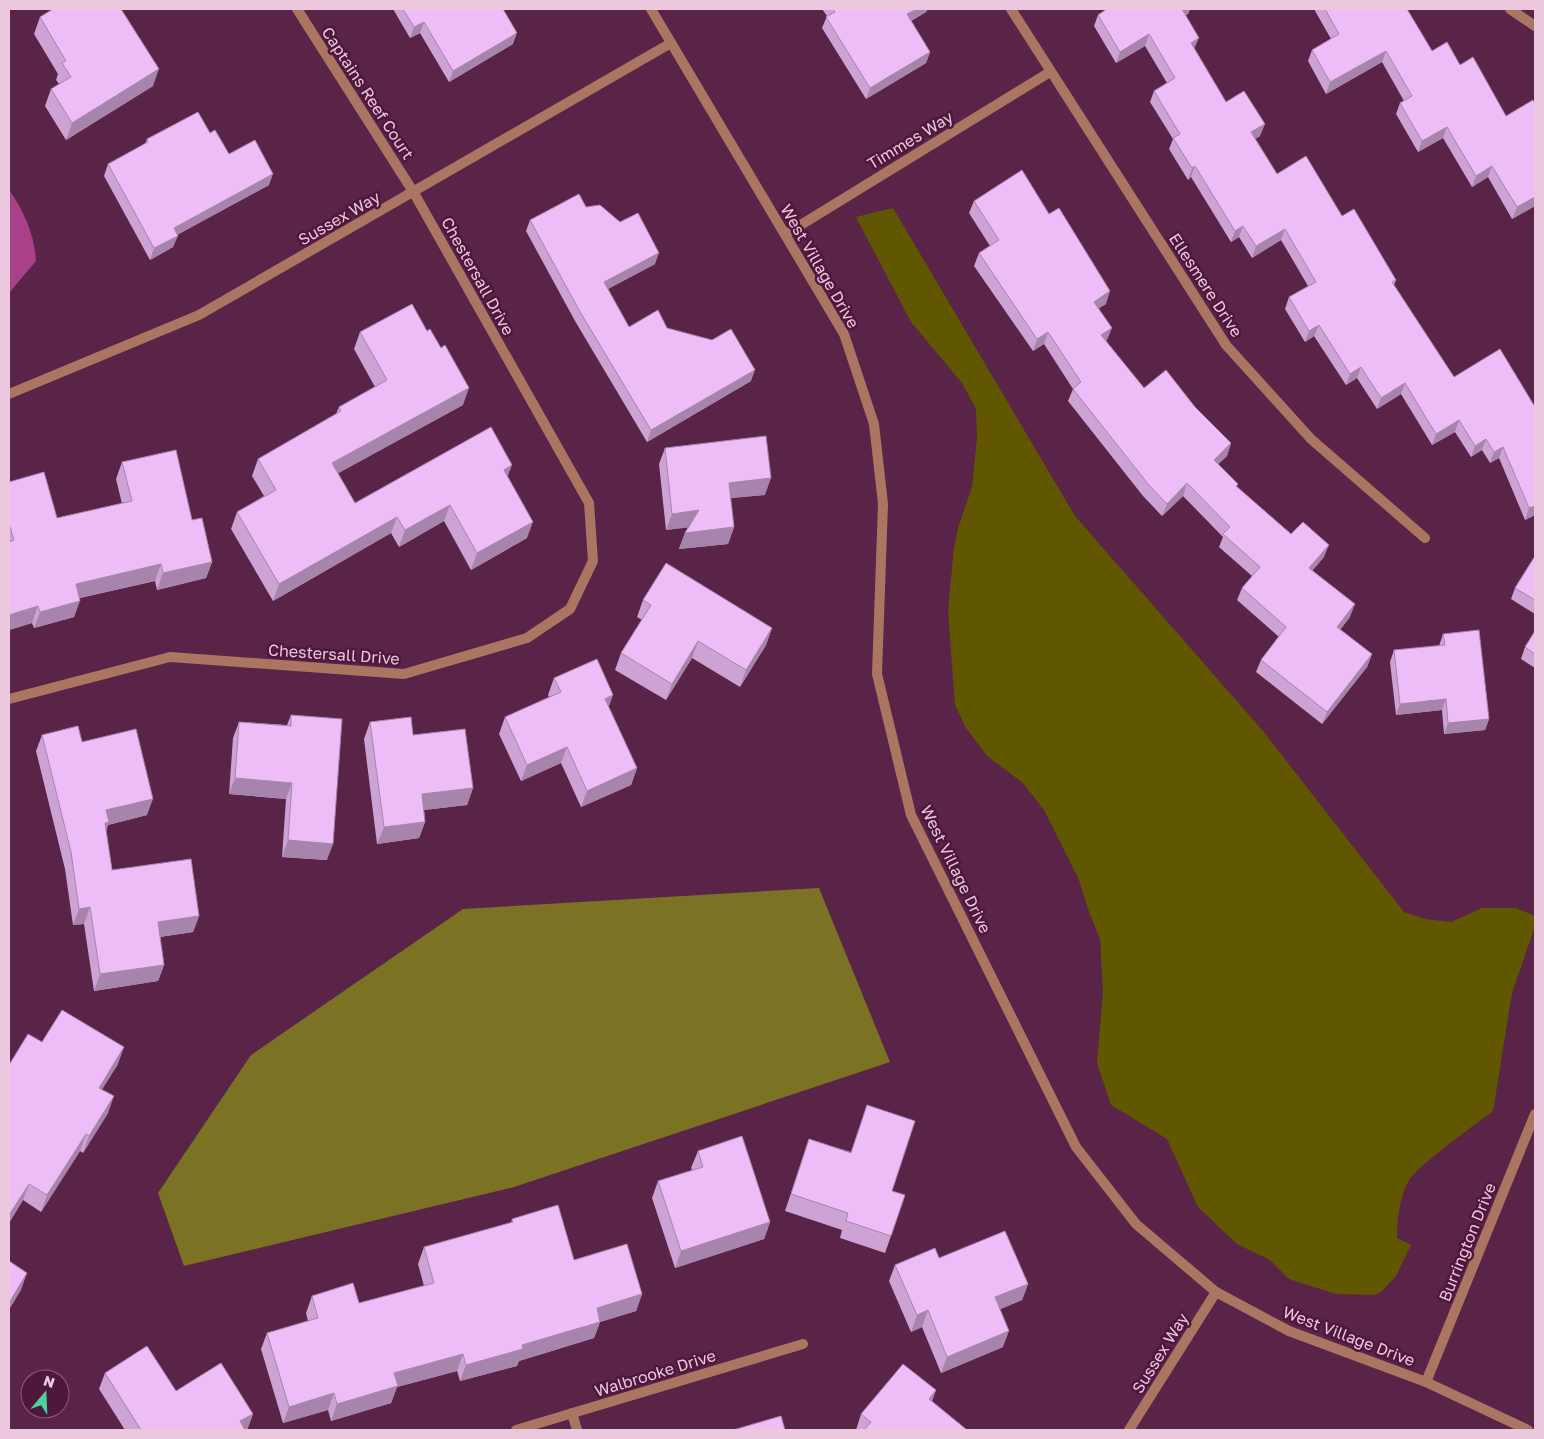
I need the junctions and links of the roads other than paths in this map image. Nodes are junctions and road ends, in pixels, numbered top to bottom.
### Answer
1 (297, 9) edge
2 (651, 9) edge
3 (1011, 9) edge
4 (1510, 9) edge
5 (1535, 26) edge
6 (671, 43) junction
7 (1050, 72) junction
8 (414, 193) junction
9 (786, 234) junction
10 (9, 394) edge
11 (1425, 538) dead end
12 (9, 698) edge
13 (1535, 1114) edge
14 (1216, 1292) junction
15 (803, 1344) dead end
16 (1426, 1382) junction
17 (572, 1413) junction
18 (516, 1430) edge
19 (577, 1430) edge
20 (1129, 1430) edge
21 (1528, 1430) edge

1 - 8 street, Captains Reef Court
2 - 6 street, West Village Drive
3 - 7 street, Ellesmere Drive
4 - 5 street
6 - 8 street, Sussex Way
6 - 9 street, West Village Drive
7 - 9 street, Timmes Way
7 - 11 street, Ellesmere Drive
8 - 10 street, Sussex Way
8 - 12 street, Chestersall Drive
9 - 14 street, West Village Drive
13 - 16 street, Burrington Drive
14 - 16 street, West Village Drive
14 - 20 street, Sussex Way
15 - 17 street, Walbrooke Drive
16 - 21 street, West Village Drive
17 - 18 street, Walbrooke Drive
17 - 19 street

